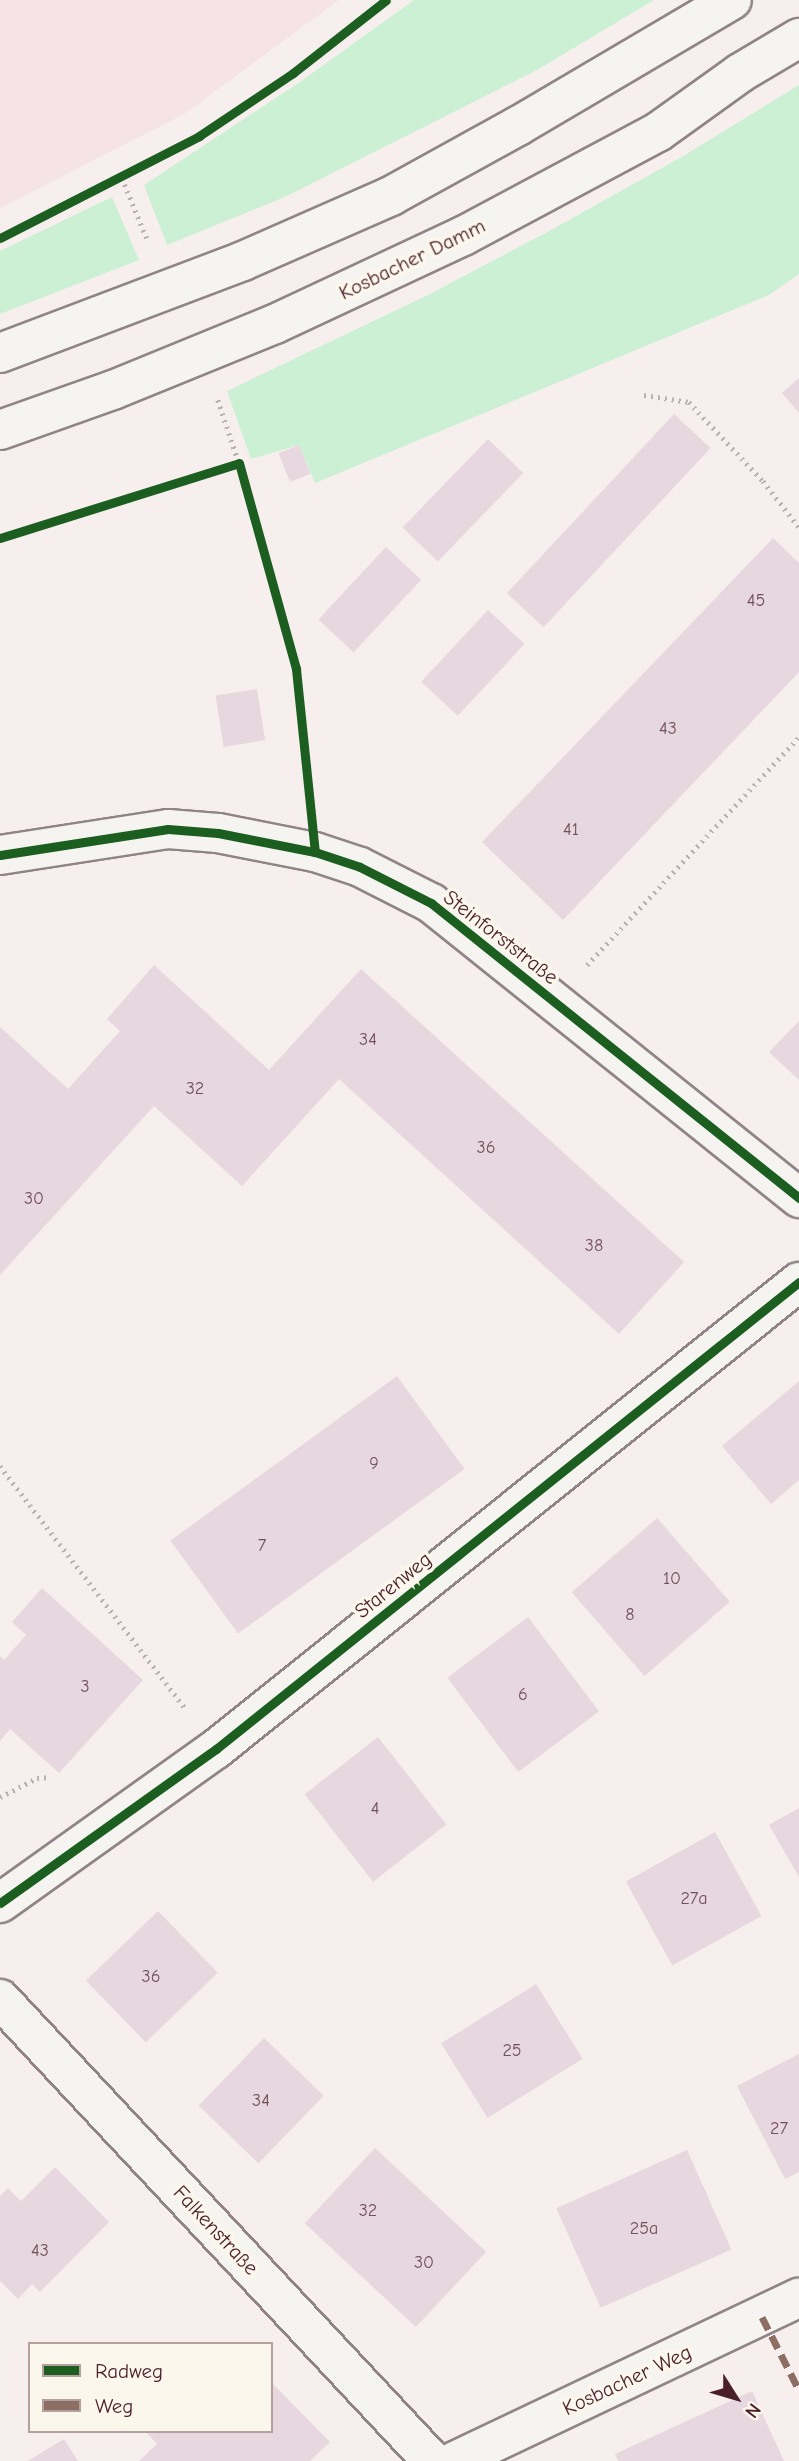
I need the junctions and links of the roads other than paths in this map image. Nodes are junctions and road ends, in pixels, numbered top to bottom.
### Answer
1 (732, 0) edge
2 (799, 38) edge
3 (0, 353) edge
4 (0, 430) edge
5 (0, 855) edge
6 (799, 1198) edge
7 (799, 1282) edge
8 (0, 1903) edge
9 (0, 1999) edge
10 (799, 2298) edge
11 (432, 2461) edge
12 (455, 2461) edge

1 - 3 street
2 - 4 street, Kosbacher Damm
5 - 6 street, Steinforststraße
7 - 8 street, Starenweg
9 - 11 street, Falkenstraße
10 - 12 street, Kosbacher Weg

